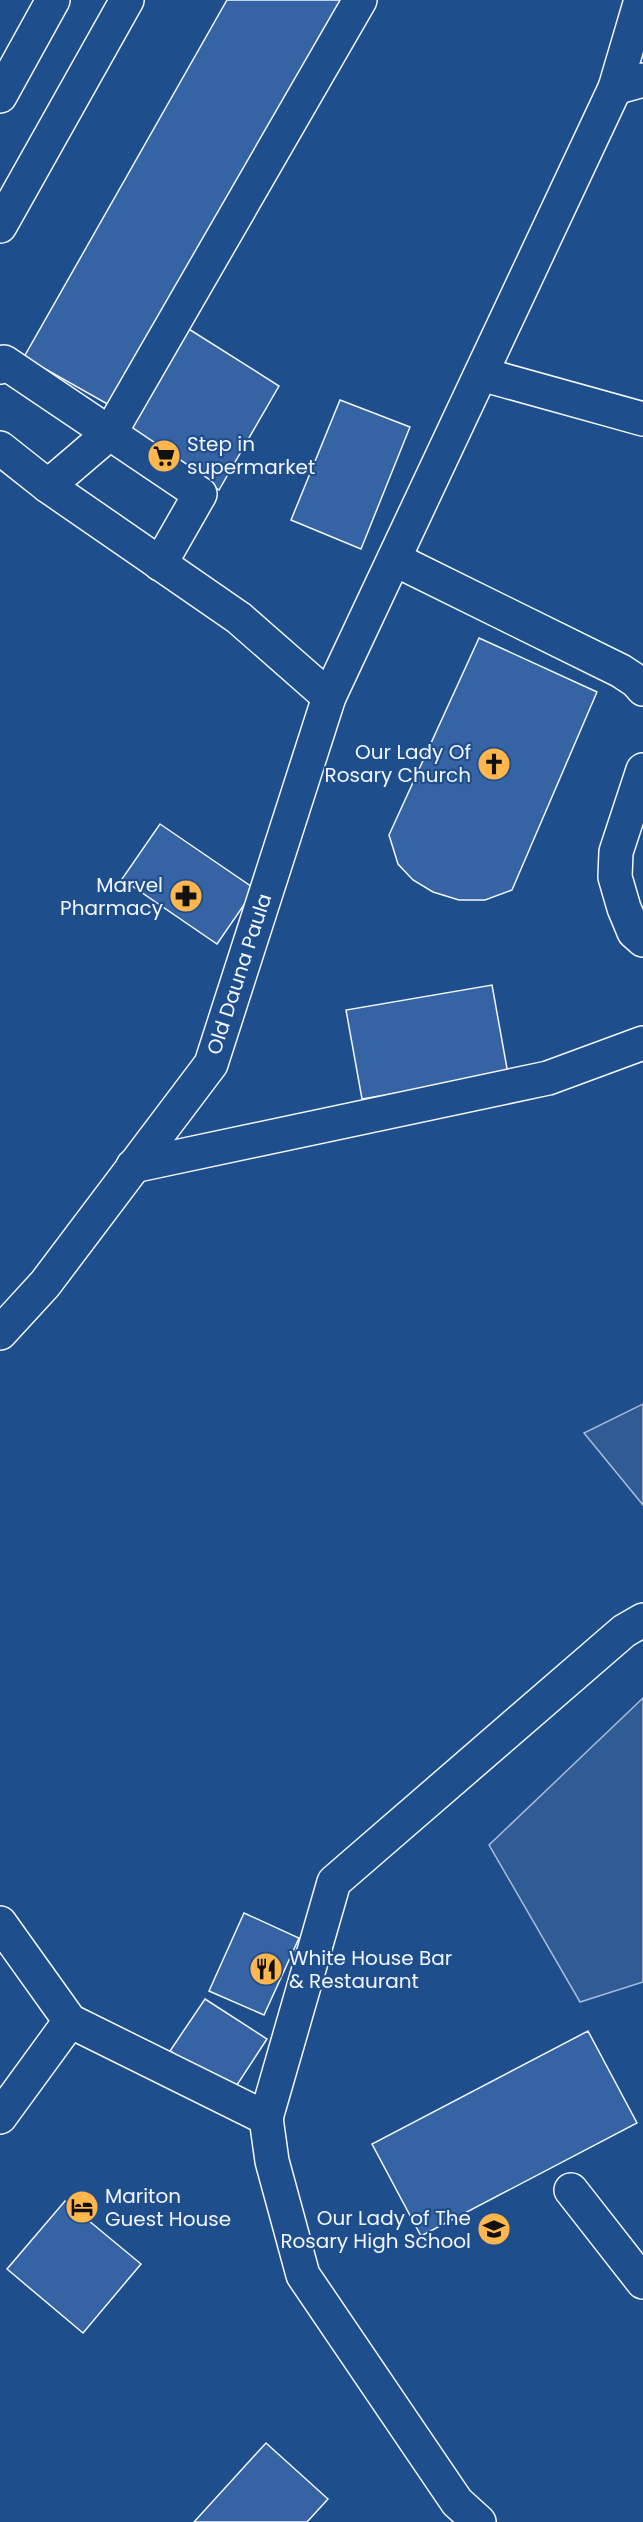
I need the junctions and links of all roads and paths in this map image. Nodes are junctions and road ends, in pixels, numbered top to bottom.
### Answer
1 (53, 0) edge
2 (127, 0) edge
3 (360, 0) edge
4 (641, 0) edge
5 (629, 84) edge
6 (0, 96) edge
7 (0, 226) edge
8 (0, 366) edge
9 (481, 374) junction
10 (643, 418) edge
11 (110, 433) junction
12 (0, 448) edge
13 (48, 486) junction
14 (394, 559) junction
15 (160, 564) junction
16 (643, 689) edge
17 (329, 697) junction
18 (643, 770) edge
19 (643, 940) edge
20 (643, 1043) edge
21 (133, 1167) junction
22 (0, 1333) edge
23 (643, 1620) edge
24 (0, 1923) edge
25 (70, 2021) junction
26 (0, 2117) edge
27 (266, 2118) junction
28 (571, 2190) dead end
29 (643, 2282) edge
30 (479, 2522) edge

1 - 6 street
2 - 7 street
3 - 11 street
4 - 5 street
5 - 9 street, Old Dauna Paula
8 - 11 street
9 - 10 street
9 - 14 street, Old Dauna Paula
11 - 13 street
11 - 15 street
12 - 13 street
13 - 15 street
14 - 16 street
14 - 17 street, Old Dauna Paula
15 - 17 street
17 - 21 street, Old Dauna Paula
18 - 19 street
20 - 21 street
21 - 22 street, Old Dauna Paula
23 - 27 street
24 - 25 street
25 - 26 street
25 - 27 street
27 - 30 street
28 - 29 street

